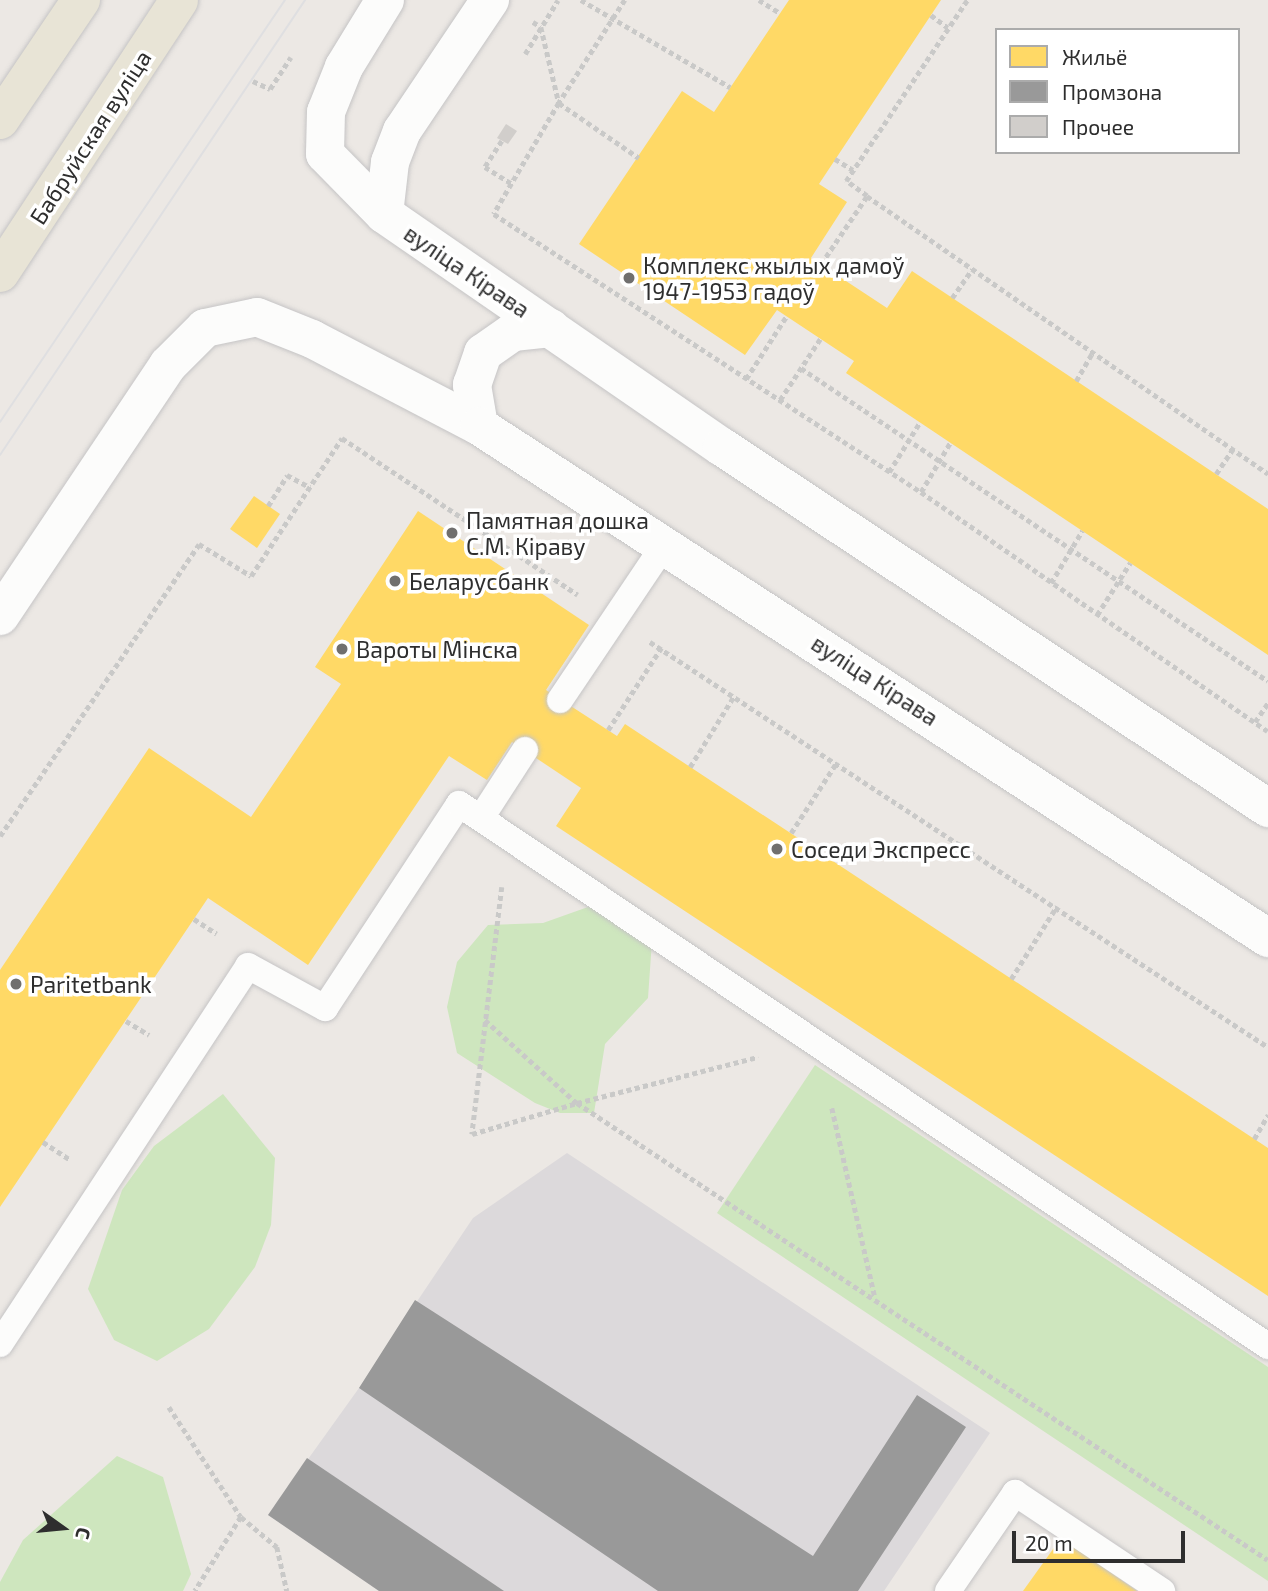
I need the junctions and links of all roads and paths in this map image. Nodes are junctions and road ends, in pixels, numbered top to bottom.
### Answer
1 (81, 0) edge
2 (179, 0) edge
3 (385, 0) edge
4 (490, 0) edge
5 (558, 0) edge
6 (581, 0) edge
7 (625, 0) edge
8 (759, 0) edge
9 (967, 0) edge
10 (780, 13) dead end
11 (931, 15) dead end
12 (613, 19) junction
13 (541, 27) junction
14 (948, 28) junction
15 (525, 54) dead end
16 (253, 81) dead end
17 (730, 87) dead end
18 (270, 89) dead end
19 (559, 103) junction
20 (0, 120) edge
21 (502, 141) dead end
22 (639, 158) dead end
23 (835, 159) dead end
24 (853, 170) junction
25 (512, 184) junction
26 (867, 196) junction
27 (384, 214) junction
28 (821, 264) dead end
29 (972, 269) junction
30 (0, 273) edge
31 (952, 298) dead end
32 (786, 317) dead end
33 (551, 328) junction
34 (820, 339) dead end
35 (1093, 352) junction
36 (801, 368) junction
37 (746, 379) junction
38 (1076, 381) dead end
39 (780, 400) junction
40 (920, 422) dead end
41 (479, 426) junction
42 (908, 440) junction
43 (950, 443) dead end
44 (1233, 449) junction
45 (939, 461) junction
46 (888, 472) junction
47 (1216, 474) dead end
48 (1268, 474) edge
49 (310, 487) junction
50 (921, 492) junction
51 (268, 506) dead end
52 (1082, 531) dead end
53 (665, 544) junction
54 (1071, 549) junction
55 (1130, 562) dead end
56 (1118, 580) junction
57 (1051, 583) junction
58 (1097, 615) junction
59 (0, 616) edge
60 (615, 620) junction
61 (661, 648) junction
62 (1268, 681) edge
63 (734, 696) junction
64 (560, 700) dead end
65 (1268, 703) edge
66 (1255, 722) junction
67 (608, 730) dead end
68 (1268, 731) edge
69 (525, 750) dead end
70 (837, 762) junction
71 (690, 767) dead end
72 (1268, 808) edge
73 (481, 818) junction
74 (791, 834) dead end
75 (0, 836) edge
76 (509, 836) junction
77 (1058, 906) junction
78 (1268, 938) edge
79 (1011, 979) dead end
80 (485, 1020) junction
81 (818, 1042) junction
82 (1268, 1047) edge
83 (577, 1103) junction
84 (1268, 1115) edge
85 (1254, 1139) dead end
86 (43, 1142) dead end
87 (75, 1164) dead end
88 (875, 1298) junction
89 (0, 1344) edge
90 (1268, 1346) edge
91 (169, 1407) dead end
92 (241, 1517) junction
93 (1268, 1560) edge
94 (195, 1591) edge
95 (287, 1591) edge
96 (948, 1591) edge
97 (1162, 1591) edge

1 - 20 main road
2 - 30 main road, Бабруйская вуліца
3 - 27 street, вуліца Кірава
4 - 27 street
5 - 13 path
6 - 12 path
7 - 12 path
8 - 10 path
9 - 14 path
11 - 14 path
12 - 17 path
12 - 19 path
13 - 15 path
13 - 19 path
14 - 24 path
16 - 18 path
19 - 22 path
19 - 25 path
21 - 25 path
23 - 24 path
24 - 26 path
25 - 37 path
26 - 28 path
26 - 29 path
27 - 33 street, вуліца Кірава
29 - 31 path
29 - 35 path
32 - 37 path
33 - 41 street, вуліца Кірава
33 - 72 street, вуліца Кірава
34 - 36 path
35 - 38 path
35 - 44 path
36 - 39 path
36 - 42 path
37 - 39 path
39 - 46 path
40 - 42 path
41 - 53 street, вуліца Кірава
41 - 59 street, вуліца Кірава
42 - 45 path
42 - 46 path
43 - 45 path
44 - 47 path
44 - 48 path
45 - 50 path
45 - 54 path
46 - 50 path
49 - 51 path
49 - 60 path
49 - 75 path
50 - 57 path
52 - 54 path
53 - 60 lane
53 - 78 street, вуліца Кірава
54 - 56 path
54 - 57 path
55 - 56 path
56 - 58 path
56 - 62 path
57 - 58 path
58 - 66 path
60 - 61 path
60 - 64 lane
61 - 63 path
61 - 67 path
63 - 70 path
63 - 71 path
65 - 66 path
66 - 68 path
69 - 73 lane
70 - 74 path
70 - 77 path
73 - 76 lane
73 - 89 lane
76 - 80 path
76 - 81 lane
77 - 79 path
77 - 82 path
80 - 83 path
80 - 83 path
81 - 83 path
81 - 88 path
81 - 90 lane
83 - 88 path
84 - 85 path
86 - 87 path
88 - 93 path
91 - 92 path
92 - 94 path
92 - 95 path
96 - 97 lane

